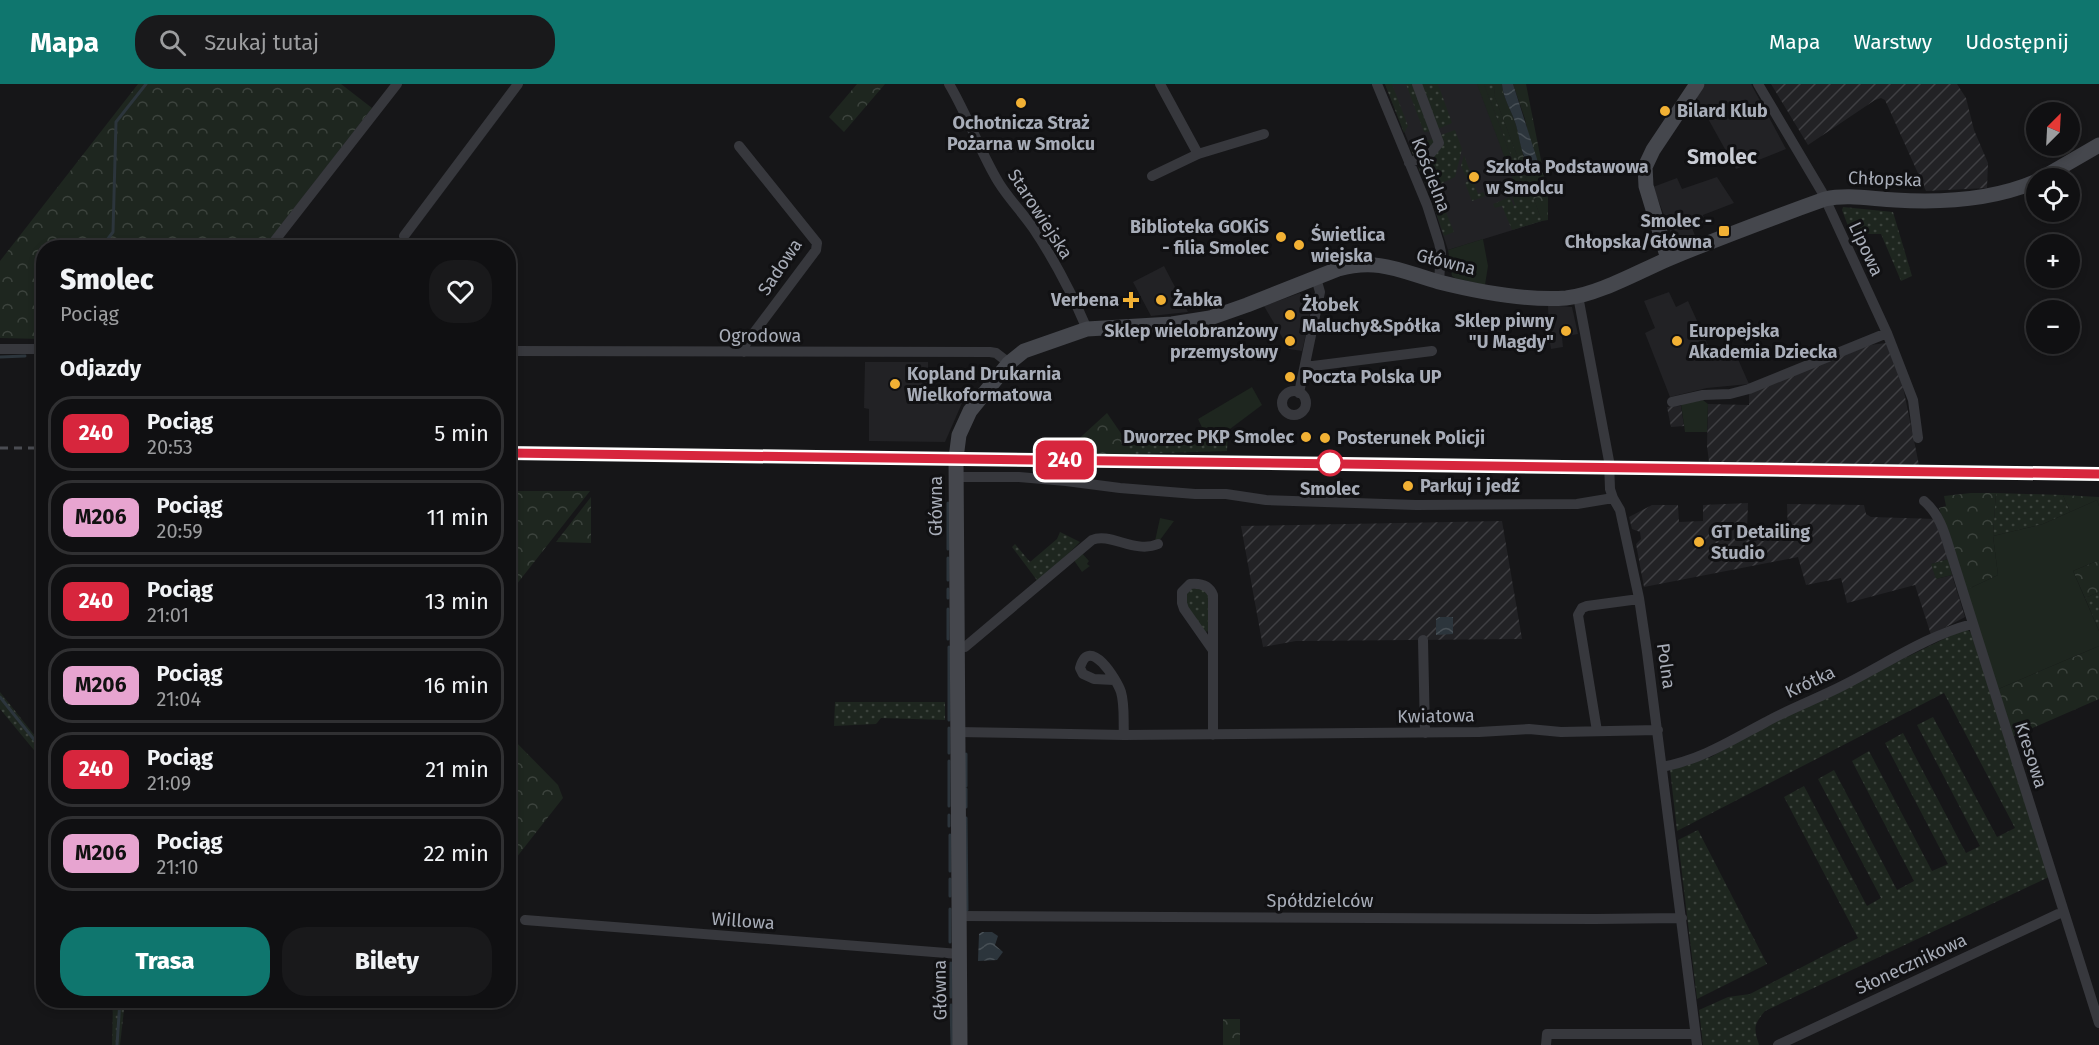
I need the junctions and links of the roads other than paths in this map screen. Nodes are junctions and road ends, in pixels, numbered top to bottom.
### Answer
1 (397, 84) edge
2 (518, 84) edge
3 (949, 84) edge
4 (1160, 84) edge
5 (1377, 84) edge
6 (1417, 84) edge
7 (1697, 84) edge
8 (1758, 84) edge
9 (1264, 134) dead end
10 (2099, 145) edge
11 (739, 146) dead end
12 (1198, 154) junction
13 (1409, 163) junction
14 (2059, 168) edge
15 (1152, 176) dead end
16 (2026, 185) edge
17 (1825, 199) junction
18 (404, 236) dead end
19 (275, 240) edge
20 (1668, 259) junction
21 (1316, 278) junction
22 (1439, 282) junction
23 (1578, 296) junction
24 (1087, 329) junction
25 (1887, 333) junction
26 (0, 349) edge
27 (36, 349) edge
28 (516, 351) edge
29 (1432, 351) dead end
30 (744, 352) junction
31 (1009, 363) junction
32 (1305, 365) junction
33 (1299, 393) dead end
34 (1672, 402) dead end
35 (1918, 438) dead end
36 (955, 477) junction
37 (1613, 498) junction
38 (1924, 501) dead end
39 (1158, 544) dead end
40 (1639, 599) junction
41 (1972, 624) junction
42 (1423, 640) dead end
43 (956, 647) junction
44 (1212, 649) junction
45 (1114, 680) dead end
46 (1658, 730) junction
47 (1597, 731) junction
48 (957, 732) junction
49 (1425, 733) junction
50 (1124, 735) junction
51 (1213, 735) junction
52 (1662, 767) junction
53 (2058, 914) dead end
54 (959, 916) junction
55 (1682, 918) junction
56 (525, 920) dead end
57 (959, 954) junction
58 (2099, 1023) edge
59 (1696, 1040) edge
60 (960, 1045) edge
61 (1546, 1045) edge
62 (1778, 1045) edge

1 - 19 street
2 - 18 street
3 - 24 street, Starowiejska
4 - 12 street
5 - 13 street, Kościelna
6 - 13 street
7 - 20 street
8 - 17 street, Lipowa
9 - 12 street
10 - 14 street
11 - 30 street, Sadowa
12 - 15 street
13 - 22 street, Kościelna
16 - 17 street, Chłopska
17 - 20 street, Chłopska
17 - 25 street, Lipowa
20 - 23 street, Główna
21 - 22 street, Główna
21 - 24 street, Główna
21 - 32 street
22 - 23 street, Główna
23 - 37 street, Polna
24 - 31 street, Główna
25 - 34 street
25 - 35 street, Lipowa
26 - 27 street
28 - 30 street, Ogrodowa
29 - 32 street
30 - 31 street, Ogrodowa
31 - 36 street, Główna
32 - 33 street
36 - 37 street
36 - 43 street, Główna
37 - 40 street, Polna
38 - 41 street, Kresowa
39 - 43 street
40 - 46 street, Polna
40 - 47 street
41 - 52 street, Krótka
41 - 58 street, Kresowa
42 - 49 street
43 - 48 street, Główna
44 - 44 street
44 - 51 street
45 - 50 street
46 - 47 street, Kwiatowa
46 - 52 street, Polna
47 - 49 street, Kwiatowa
48 - 50 street, Kwiatowa
48 - 54 street, Główna
49 - 51 street, Kwiatowa
50 - 51 street, Kwiatowa
52 - 55 street, Polna
53 - 62 street, Słonecznikowa
54 - 55 street, Spółdzielców
54 - 57 street, Główna
55 - 59 street, Polna
56 - 57 street, Willowa
57 - 60 street, Główna
59 - 61 street

